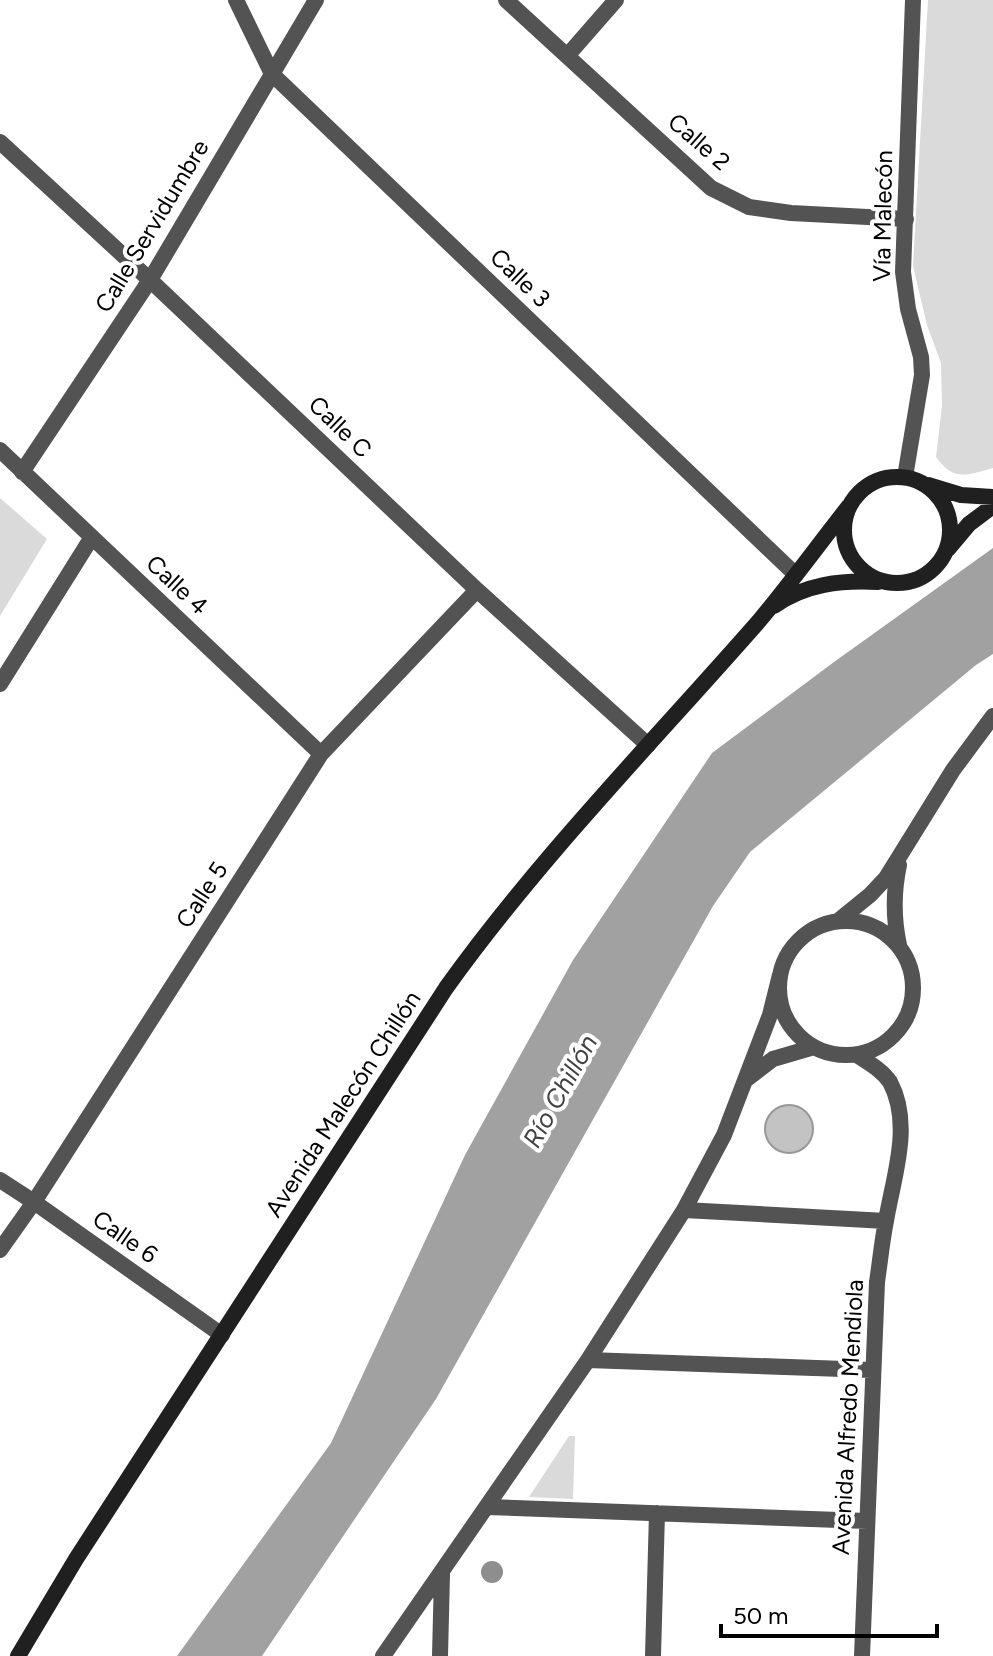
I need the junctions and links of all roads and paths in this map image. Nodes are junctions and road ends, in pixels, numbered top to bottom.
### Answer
1 (236, 0) edge
2 (316, 0) edge
3 (506, 0) edge
4 (616, 0) edge
5 (913, 0) edge
6 (567, 56) junction
7 (272, 74) junction
8 (0, 142) edge
9 (906, 219) junction
10 (150, 280) junction
11 (0, 450) edge
12 (22, 472) junction
13 (913, 480) junction
14 (993, 497) edge
15 (849, 506) junction
16 (993, 506) edge
17 (92, 537) junction
18 (944, 554) junction
19 (795, 574) junction
20 (889, 583) junction
21 (477, 590) junction
22 (761, 618) junction
23 (0, 684) edge
24 (993, 716) edge
25 (648, 745) junction
26 (321, 754) junction
27 (907, 845) junction
28 (838, 921) junction
29 (899, 945) junction
30 (780, 975) junction
31 (814, 1047) junction
32 (857, 1055) junction
33 (743, 1082) junction
34 (0, 1180) edge
35 (34, 1202) junction
36 (684, 1210) junction
37 (886, 1221) junction
38 (0, 1250) edge
39 (222, 1335) junction
40 (588, 1360) junction
41 (872, 1370) junction
42 (487, 1507) junction
43 (657, 1513) junction
44 (867, 1521) junction
45 (442, 1572) junction
46 (18, 1656) edge
47 (383, 1656) edge
48 (440, 1656) edge
49 (653, 1656) edge
50 (862, 1656) edge

1 - 7 street, Calle 3
2 - 7 street, Calle Servidumbre
3 - 6 street, Calle 2
4 - 6 street
5 - 9 street, Vía Malecón
6 - 9 street, Calle 2
7 - 10 street, Calle Servidumbre
7 - 19 street, Calle 3
8 - 10 street, Calle C
9 - 13 street, Vía Malecón
10 - 12 street, Calle Servidumbre
10 - 21 street, Calle C
11 - 12 street, Calle 4
12 - 17 street, Calle 4
13 - 14 main road
13 - 15 main road
13 - 18 main road
15 - 19 main road, Avenida Malecón Chillón
15 - 20 main road
16 - 18 main road
17 - 23 street
17 - 26 street, Calle 4
18 - 20 main road
19 - 22 main road, Avenida Malecón Chillón
20 - 22 main road, Avenida Malecón Chillón
21 - 25 street, Calle C
21 - 26 street, Calle 5
22 - 25 main road, Avenida Malecón Chillón
24 - 27 street
25 - 39 main road, Avenida Malecón Chillón
26 - 35 street, Calle 5
27 - 28 street
27 - 29 street
28 - 29 street
28 - 30 street
29 - 32 street
30 - 31 street
30 - 33 street
31 - 32 street
31 - 33 street
32 - 37 street, Avenida Alfredo Mendiola
33 - 36 street
34 - 35 street, Calle 6
35 - 38 street, Calle 5
35 - 39 street, Calle 6
36 - 37 street
36 - 40 street
37 - 41 street, Avenida Alfredo Mendiola
39 - 46 main road, Avenida Malecón Chillón
40 - 41 street
40 - 42 street
41 - 44 street, Avenida Alfredo Mendiola
42 - 43 street
42 - 45 street
43 - 44 street
43 - 49 street
44 - 50 street, Avenida Alfredo Mendiola
45 - 47 street
45 - 48 street

